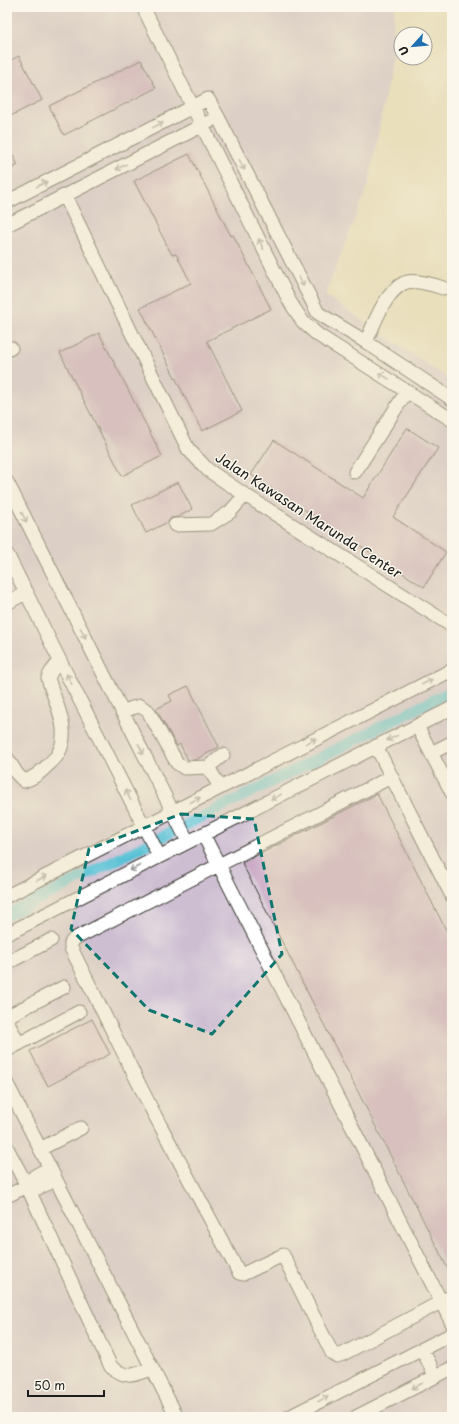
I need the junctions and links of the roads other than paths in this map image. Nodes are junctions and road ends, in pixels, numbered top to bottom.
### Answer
1 (143, 7) edge
2 (193, 107) junction
3 (218, 117) junction
4 (202, 125) junction
5 (65, 196) junction
6 (7, 202) edge
7 (7, 225) edge
8 (443, 288) dead end
9 (318, 313) junction
10 (303, 322) junction
11 (366, 342) junction
12 (425, 382) junction
13 (411, 393) junction
14 (452, 399) edge
15 (452, 420) edge
16 (356, 472) dead end
17 (7, 482) edge
18 (245, 495) junction
19 (175, 525) dead end
20 (7, 554) edge
21 (27, 592) junction
22 (7, 603) edge
23 (452, 626) edge
24 (60, 661) junction
25 (452, 670) edge
26 (452, 708) edge
27 (122, 712) junction
28 (417, 726) junction
29 (452, 741) edge
30 (376, 746) junction
31 (431, 753) junction
32 (223, 755) dead end
33 (7, 758) edge
34 (208, 767) junction
35 (391, 777) junction
36 (451, 786) edge
37 (220, 787) junction
38 (174, 813) junction
39 (144, 828) junction
40 (203, 834) junction
41 (187, 840) junction
42 (158, 855) junction
43 (219, 865) junction
44 (7, 896) edge
45 (452, 896) edge
46 (7, 934) edge
47 (50, 940) dead end
48 (7, 963) edge
49 (64, 987) dead end
50 (78, 1012) dead end
51 (8, 1020) edge
52 (19, 1044) junction
53 (7, 1050) edge
54 (7, 1084) edge
55 (81, 1128) dead end
56 (7, 1148) edge
57 (40, 1149) junction
58 (49, 1168) junction
59 (56, 1180) junction
60 (27, 1186) junction
61 (7, 1196) edge
62 (447, 1299) edge
63 (452, 1323) edge
64 (451, 1338) edge
65 (422, 1349) junction
66 (152, 1368) junction
67 (452, 1368) edge
68 (436, 1377) junction
69 (177, 1417) edge
70 (289, 1417) edge
71 (356, 1417) edge

1 - 2 lane
2 - 3 lane
2 - 4 lane
6 -> 2 lane
3 - 4 lane
3 -> 9 lane
4 -> 5 lane
10 -> 4 lane
5 - 7 lane
5 - 18 lane, Jalan Kawasan Marunda Center
8 - 11 lane
9 - 10 lane
9 - 11 lane
13 -> 10 lane
11 - 12 lane
12 - 13 lane
12 - 14 lane
13 - 15 lane
13 - 16 lane
17 -> 27 lane
18 - 19 lane
18 - 23 lane, Jalan Kawasan Marunda Center
20 - 21 lane
21 - 22 lane
21 - 24 lane
24 - 33 lane
39 -> 24 lane
37 -> 25 lane
26 - 28 lane
27 - 34 lane
27 -> 38 lane
28 -> 30 lane
28 - 31 lane
29 - 31 lane
30 - 35 lane
30 -> 40 lane
31 - 36 lane
32 - 34 lane
34 - 37 lane
35 - 43 lane
35 - 45 lane
38 -> 37 lane
38 - 39 lane
38 - 41 lane
39 - 42 lane
44 -> 39 lane
40 - 41 lane
40 - 43 lane
41 - 42 lane
42 -> 46 lane
43 - 62 lane
43 - 62 lane
47 - 48 lane
49 - 51 lane
50 - 52 lane
51 - 52 lane
52 - 53 lane
54 - 57 lane
55 - 57 lane
56 - 60 lane
57 - 58 lane
58 - 59 lane
58 - 60 lane
59 - 60 lane
59 - 66 lane
60 - 61 lane
60 - 66 lane
62 - 63 lane
64 - 65 lane
65 - 68 lane
70 -> 65 lane
66 - 69 lane
67 - 68 lane
68 -> 71 lane

